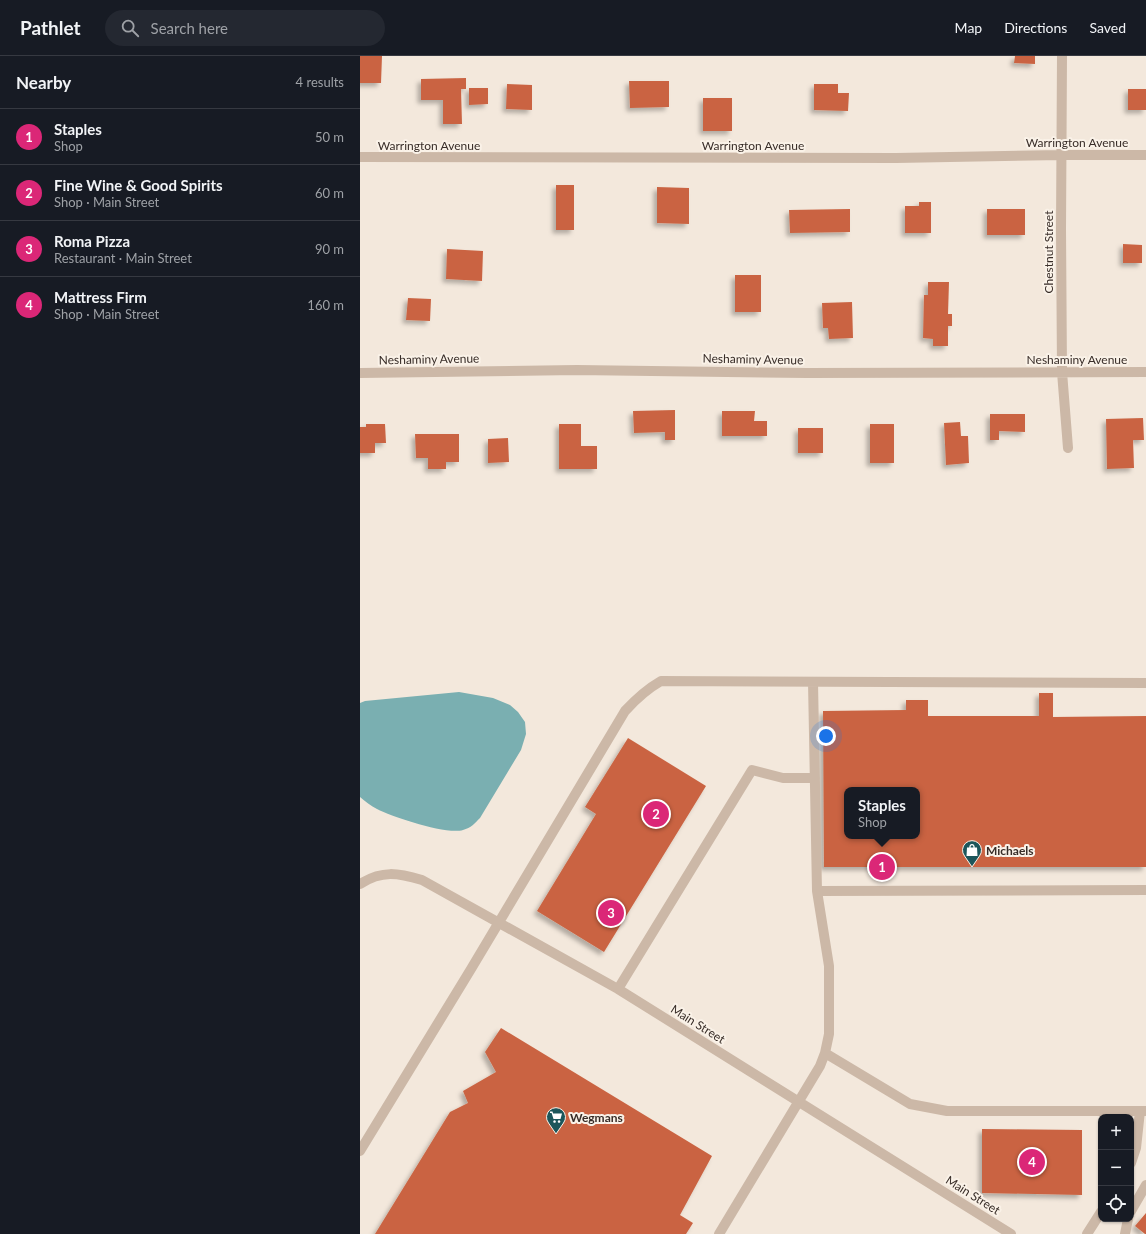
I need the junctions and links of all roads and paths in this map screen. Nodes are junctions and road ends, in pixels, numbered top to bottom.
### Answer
1 (1062, 56) edge
2 (1062, 155) junction
3 (1146, 155) edge
4 (360, 157) edge
5 (1062, 372) junction
6 (1146, 372) edge
7 (360, 374) edge
8 (1068, 448) dead end
9 (813, 682) junction
10 (1146, 683) edge
11 (815, 778) junction
12 (360, 884) edge
13 (1146, 890) edge
14 (817, 891) junction
15 (498, 923) junction
16 (618, 989) junction
17 (825, 1053) junction
18 (799, 1102) junction
19 (1143, 1111) edge
20 (360, 1151) edge
21 (1134, 1154) edge
22 (1146, 1185) edge
23 (1134, 1206) edge
24 (1098, 1217) edge
25 (1127, 1222) edge
26 (719, 1234) edge
27 (1011, 1234) edge
28 (1087, 1234) edge
29 (1125, 1234) edge

1 - 2 street, Chestnut Street
2 - 3 street, Warrington Avenue
2 - 4 street, Warrington Avenue
2 - 5 street, Chestnut Street
5 - 6 street, Neshaminy Avenue
5 - 7 street, Neshaminy Avenue
5 - 8 street, Chestnut Street
9 - 10 street
9 - 11 street
9 - 15 street
11 - 14 street
11 - 16 street
12 - 15 street, Main Street
13 - 14 street
14 - 17 street
15 - 16 street, Main Street
15 - 20 street
16 - 18 street, Main Street
17 - 18 street
17 - 19 street
18 - 26 street
18 - 27 street, Main Street
19 - 21 street
22 - 23 street
24 - 28 street
25 - 29 street

